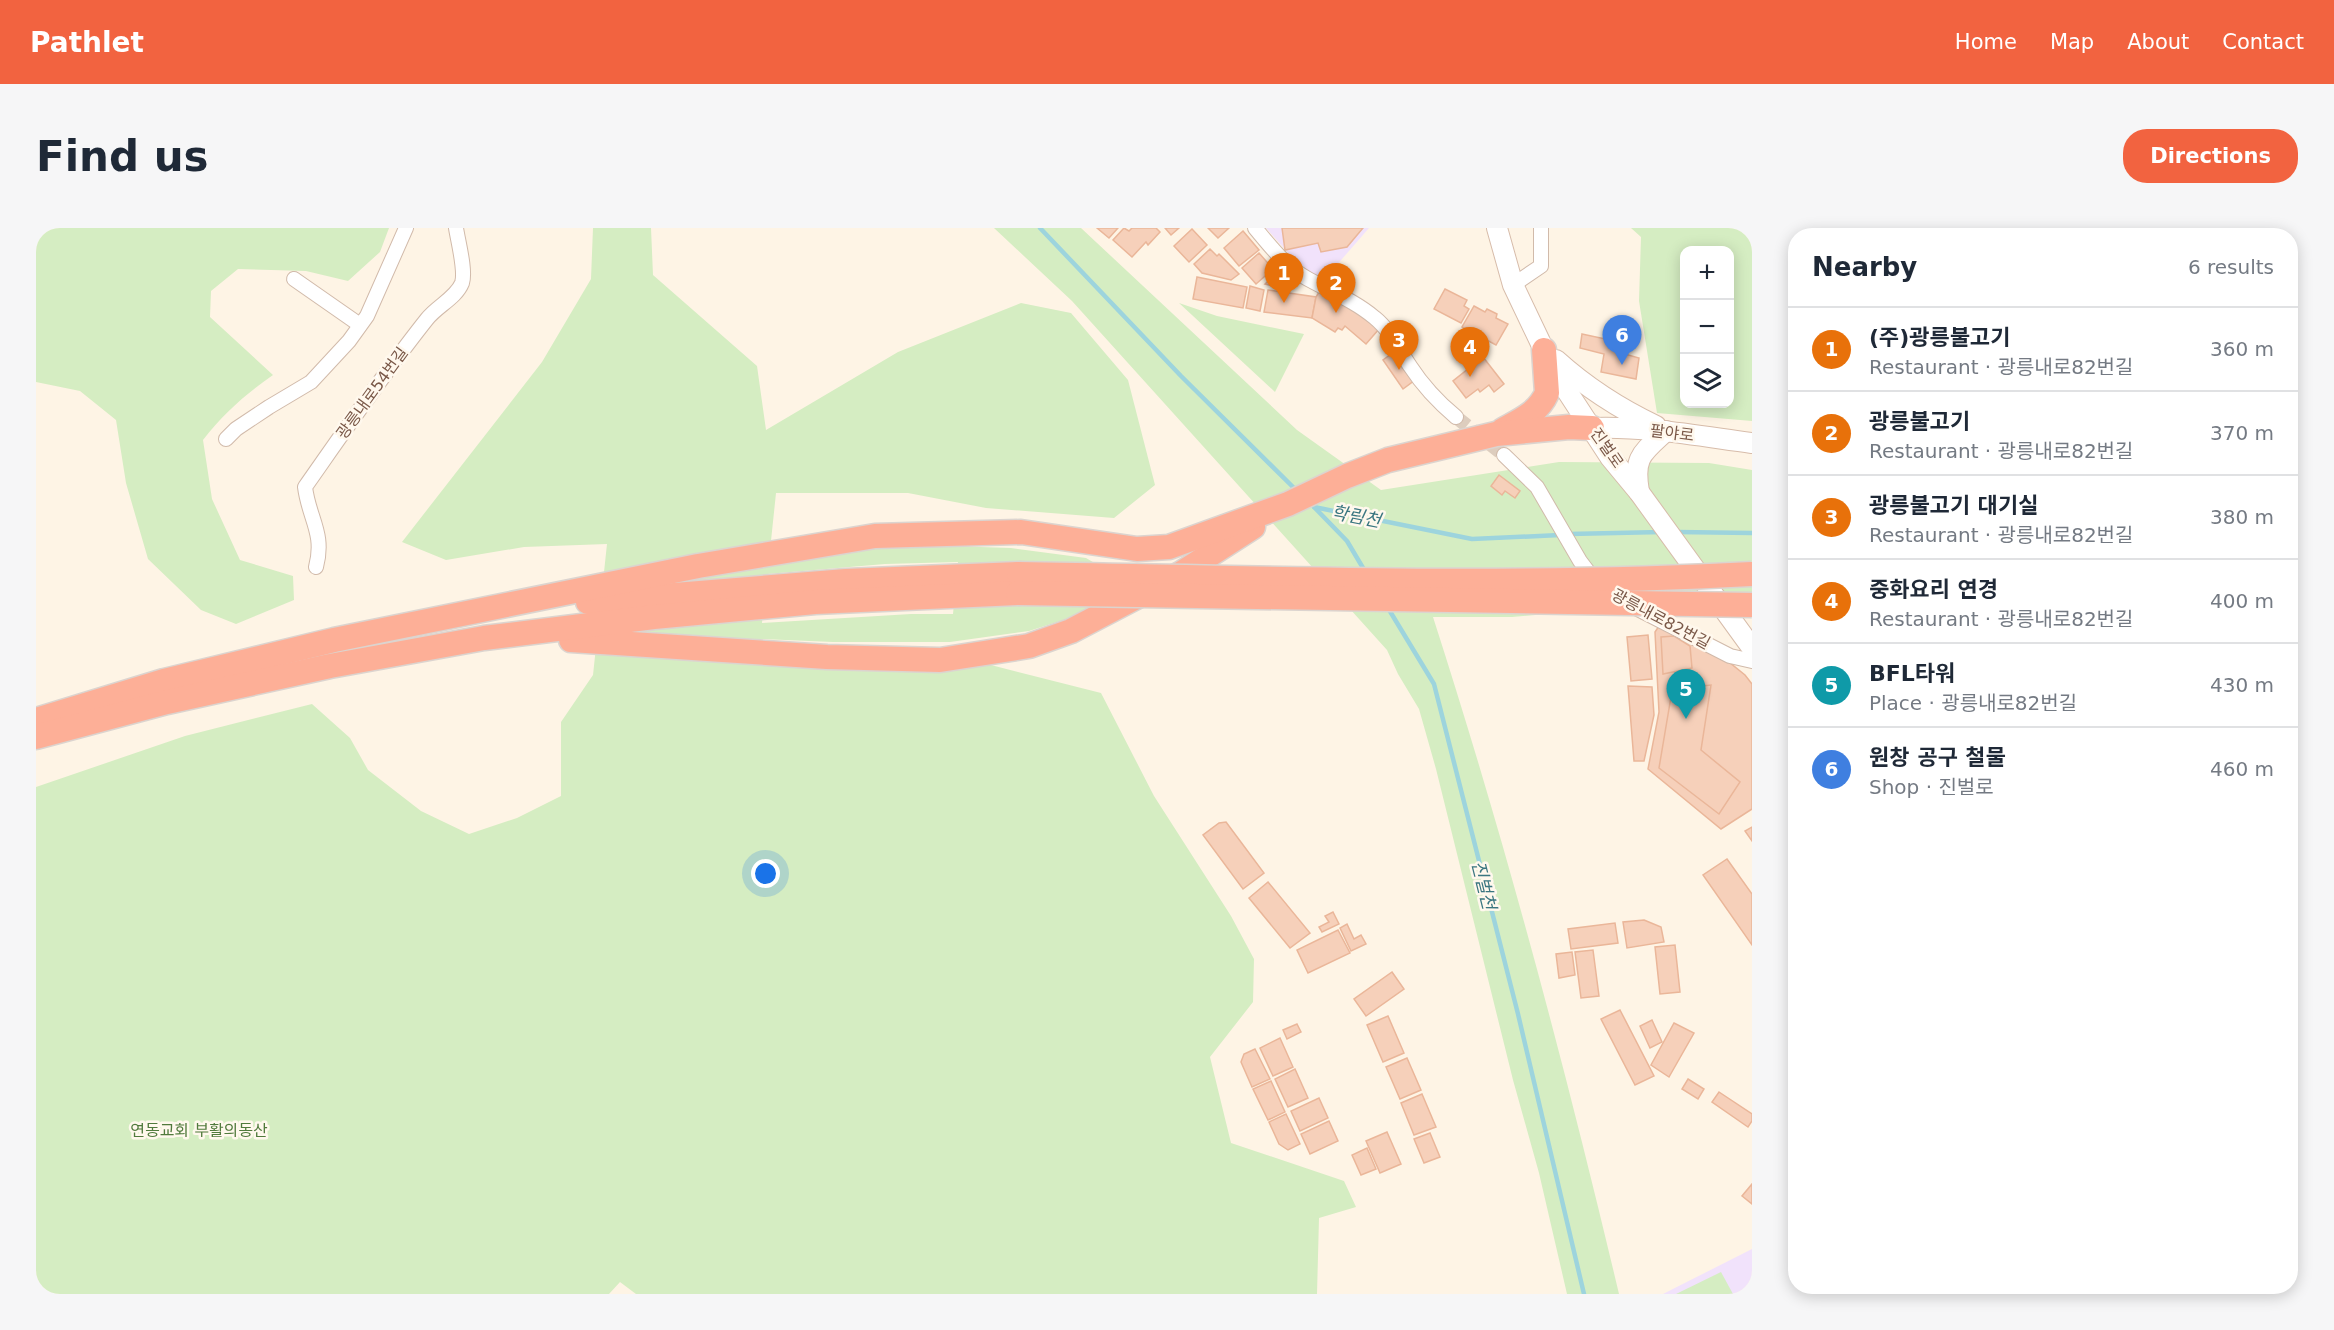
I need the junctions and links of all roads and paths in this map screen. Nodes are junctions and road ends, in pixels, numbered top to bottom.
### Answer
1 (406, 228) edge
2 (456, 228) edge
3 (1255, 228) edge
4 (1497, 228) edge
5 (1541, 228) edge
6 (294, 279) dead end
7 (1513, 285) junction
8 (360, 325) junction
9 (1544, 350) junction
10 (1456, 417) tunnel mouth
11 (1592, 428) junction
12 (1666, 431) junction
13 (226, 439) dead end
14 (1752, 443) edge
15 (1500, 444) junction
16 (1639, 492) junction
17 (1288, 504) junction
18 (316, 567) dead end
19 (1752, 574) edge
20 (1018, 583) junction
21 (1752, 605) edge
22 (475, 612) junction
23 (484, 638) junction
24 (1752, 648) edge
25 (1752, 661) edge
26 (36, 720) edge
27 (36, 737) edge

1 - 8 street
2 - 18 street, 광릉내로54번길
3 - 10 street
4 - 7 street, 진벌로
5 - 7 street
6 - 8 street
7 - 9 street, 진벌로
8 - 13 street
9 - 11 street, 진벌로
9 - 12 street
9 - 15 highway
11 - 12 street, 팔야로
11 - 15 highway
11 - 16 street, 진벌로
12 - 14 street, 팔야로
12 - 16 street
15 - 17 highway
15 - 25 street, 광릉내로82번길
16 - 24 street, 진벌로
17 - 22 highway
17 - 23 highway
19 - 20 highway, bridge
20 - 21 highway, bridge
20 - 22 highway
20 - 23 highway
22 - 26 highway
23 - 27 highway

